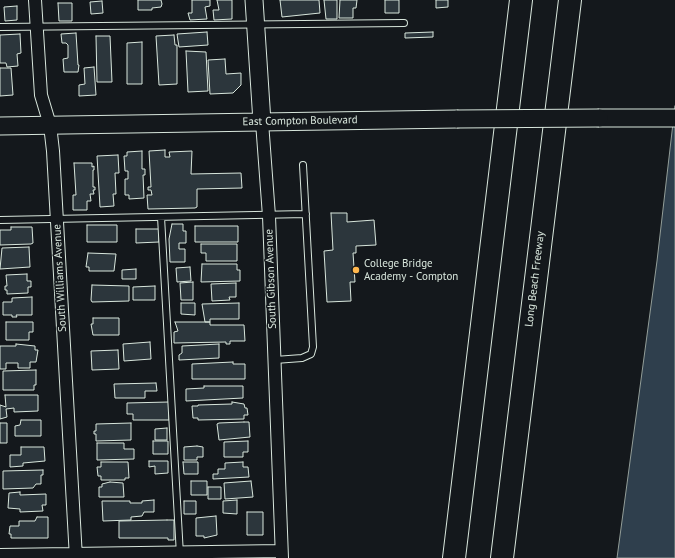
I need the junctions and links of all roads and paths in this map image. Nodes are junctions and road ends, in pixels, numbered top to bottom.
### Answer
1 (35, 0) edge
2 (254, 0) edge
3 (521, 0) edge
4 (570, 0) edge
5 (255, 23) junction
6 (404, 23) dead end
7 (36, 26) junction
8 (0, 27) edge
9 (675, 118) edge
10 (262, 122) junction
11 (50, 125) junction
12 (0, 126) edge
13 (303, 165) dead end
14 (306, 214) junction
15 (269, 216) junction
16 (161, 217) junction
17 (57, 219) junction
18 (0, 220) edge
19 (275, 360) junction
20 (0, 555) edge
21 (282, 555) edge
22 (76, 556) edge
23 (180, 556) edge
24 (454, 558) edge
25 (502, 558) edge

1 - 7 street, South Williams Avenue
2 - 5 main road, South Gibson Avenue
3 - 24 highway
4 - 25 highway, Long Beach Freeway
5 - 6 lane
5 - 7 lane
5 - 10 main road, South Gibson Avenue
7 - 8 lane
7 - 11 street, South Williams Avenue
9 - 10 main road, East Compton Boulevard, bridge
10 - 11 main road, East Compton Boulevard
10 - 15 street, South Gibson Avenue
11 - 12 main road, East Compton Boulevard
11 - 17 street, South Williams Avenue
13 - 14 lane
14 - 15 lane
14 - 19 lane
15 - 16 lane
15 - 19 street, South Gibson Avenue
16 - 17 lane
16 - 23 lane
17 - 18 lane
17 - 22 street, South Williams Avenue
19 - 21 street, South Gibson Avenue
20 - 22 street
21 - 23 street
22 - 23 street

